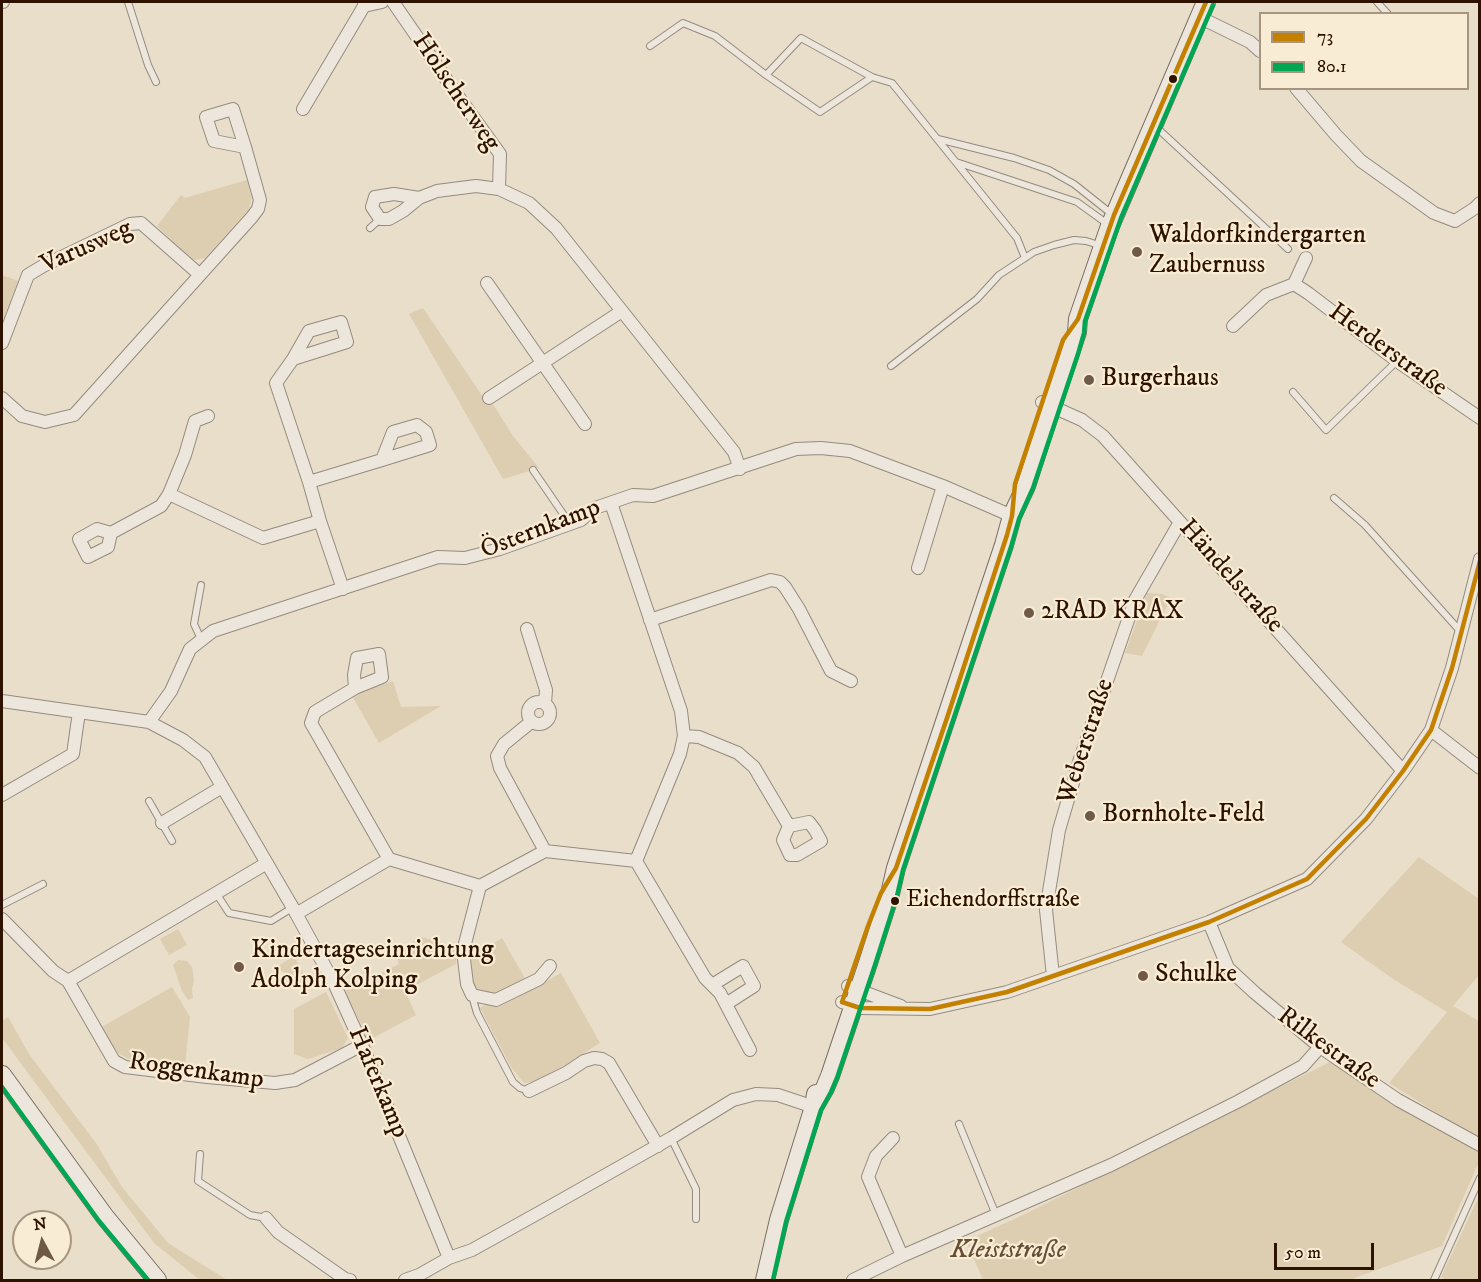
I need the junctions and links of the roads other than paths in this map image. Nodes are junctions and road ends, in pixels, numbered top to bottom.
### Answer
1 (128, 2) edge
2 (382, 2) edge
3 (393, 2) edge
4 (364, 4) edge
5 (1203, 10) edge
6 (650, 46) dead end
7 (1259, 50) edge
8 (766, 75) junction
9 (872, 78) junction
10 (156, 82) dead end
11 (1298, 90) edge
12 (303, 109) dead end
13 (1153, 124) junction
14 (938, 139) junction
15 (245, 147) dead end
16 (956, 162) junction
17 (499, 189) junction
18 (419, 198) junction
19 (1479, 203) edge
20 (380, 219) junction
21 (1112, 221) junction
22 (370, 228) dead end
23 (1103, 246) junction
24 (1288, 249) dead end
25 (1025, 258) junction
26 (1306, 258) dead end
27 (199, 274) junction
28 (487, 283) dead end
29 (1294, 284) junction
30 (622, 311) junction
31 (1233, 326) dead end
32 (2, 343) edge
33 (293, 358) dead end
34 (1397, 361) junction
35 (543, 363) junction
36 (891, 366) dead end
37 (1293, 392) dead end
38 (2, 398) edge
39 (489, 398) dead end
40 (1047, 404) junction
41 (208, 416) dead end
42 (1479, 418) edge
43 (585, 424) dead end
44 (382, 460) dead end
45 (740, 469) junction
46 (533, 470) dead end
47 (309, 482) junction
48 (944, 486) junction
49 (170, 494) junction
50 (1334, 498) dead end
51 (611, 503) junction
52 (1012, 516) junction
53 (320, 521) junction
54 (1180, 522) junction
55 (570, 524) junction
56 (111, 533) dead end
57 (1479, 559) edge
58 (918, 568) dead end
59 (201, 585) dead end
60 (343, 589) junction
61 (650, 620) junction
62 (527, 629) dead end
63 (1461, 632) junction
64 (202, 640) junction
65 (851, 681) dead end
66 (355, 688) dead end
67 (2, 701) edge
68 (545, 703) junction
69 (80, 712) junction
70 (149, 722) junction
71 (531, 722) junction
72 (1431, 730) junction
73 (684, 736) junction
74 (1479, 768) edge
75 (1403, 771) junction
76 (222, 787) junction
77 (2, 795) edge
78 (149, 801) dead end
79 (162, 823) junction
80 (789, 826) dead end
81 (172, 841) dead end
82 (544, 851) junction
83 (389, 859) junction
84 (636, 861) junction
85 (267, 863) junction
86 (43, 884) dead end
87 (480, 886) junction
88 (216, 893) junction
89 (2, 905) edge
90 (295, 911) junction
91 (2, 919) edge
92 (1209, 922) junction
93 (550, 966) dead end
94 (1053, 976) junction
95 (68, 981) junction
96 (712, 985) junction
97 (471, 995) junction
98 (851, 996) junction
99 (726, 1004) junction
100 (362, 1045) junction
101 (1320, 1047) junction
102 (750, 1050) dead end
103 (2, 1075) edge
104 (529, 1091) joint
105 (814, 1107) junction
106 (959, 1124) dead end
107 (671, 1138) junction
108 (892, 1138) dead end
109 (1479, 1145) edge
110 (658, 1146) junction
111 (200, 1154) dead end
112 (1479, 1178) edge
113 (997, 1216) junction
114 (266, 1218) joint
115 (696, 1219) dead end
116 (779, 1220) junction
117 (135, 1256) junction
118 (902, 1256) junction
119 (448, 1258) junction
120 (156, 1281) edge
121 (166, 1281) edge
122 (350, 1281) edge
123 (405, 1281) edge
124 (754, 1281) edge
125 (765, 1281) edge
126 (853, 1281) edge
127 (1434, 1281) edge

1 - 10 lane
2 - 4 street
3 - 17 street, Hölscherweg
4 - 12 street
5 - 7 street
5 - 13 street
6 - 8 lane
8 - 9 lane
8 - 9 lane
9 - 14 lane
11 - 19 street
13 - 21 street
13 - 24 lane
14 - 16 lane
14 - 21 lane
15 - 27 street
16 - 21 lane
16 - 25 lane
17 - 18 street, Hölscherweg
17 - 30 street, Hölscherweg
18 - 20 street, Hölscherweg
18 - 20 street, Hölscherweg
20 - 22 lane
21 - 23 street
23 - 25 lane
23 - 40 street
25 - 36 lane
26 - 29 street
27 - 32 street, Varusweg
27 - 38 street
28 - 35 street
29 - 31 street
29 - 34 street, Herderstraße
30 - 35 street
30 - 45 street, Hölscherweg
33 - 47 street
34 - 37 lane
34 - 42 street, Herderstraße
35 - 39 street
35 - 43 street
40 - 52 street
40 - 54 street, Händelstraße
41 - 49 street
44 - 47 street
45 - 48 street, Östernkamp
45 - 51 street, Östernkamp
46 - 55 lane
47 - 53 street
48 - 52 street, Östernkamp
48 - 58 street
49 - 53 street
49 - 56 street
50 - 63 lane
51 - 55 street, Östernkamp
51 - 61 street
52 - 98 street
53 - 60 street
54 - 75 street, Händelstraße
54 - 94 street, Weberstraße
55 - 60 street, Östernkamp
57 - 63 street
59 - 64 lane
60 - 64 street, Östernkamp
61 - 65 street
61 - 73 street
62 - 68 street
63 - 72 street
64 - 70 street, Östernkamp
66 - 83 street
67 - 69 street, Haferkamp
68 - 71 street
68 - 71 street
69 - 70 street, Haferkamp
69 - 77 street
70 - 76 street, Haferkamp
71 - 82 street
72 - 74 street
72 - 75 street
73 - 80 street
73 - 84 street
75 - 92 street
76 - 79 street
76 - 85 street, Haferkamp
78 - 79 lane
79 - 81 lane
82 - 84 street
82 - 87 street
83 - 87 street
83 - 90 street
84 - 96 street
85 - 88 street
85 - 90 street, Haferkamp
86 - 89 lane
87 - 97 street
88 - 90 lane
88 - 95 street
90 - 100 street, Haferkamp
91 - 95 street, Roggenkamp
92 - 94 street
92 - 101 street, Rilkestraße
93 - 97 street
94 - 98 street
95 - 100 street, Roggenkamp
96 - 99 street
96 - 99 street
97 - 104 lane
98 - 105 street
99 - 102 street
100 - 119 street, Haferkamp
101 - 109 street, Rilkestraße
101 - 113 street
103 - 117 street
104 - 110 street
105 - 107 street
105 - 116 street
106 - 113 lane
107 - 110 street
107 - 115 lane
108 - 118 street
110 - 119 street
111 - 114 lane
112 - 127 lane
113 - 118 street
114 - 122 street
116 - 124 street
116 - 125 street
117 - 120 street
117 - 121 street
118 - 126 street
119 - 123 street

